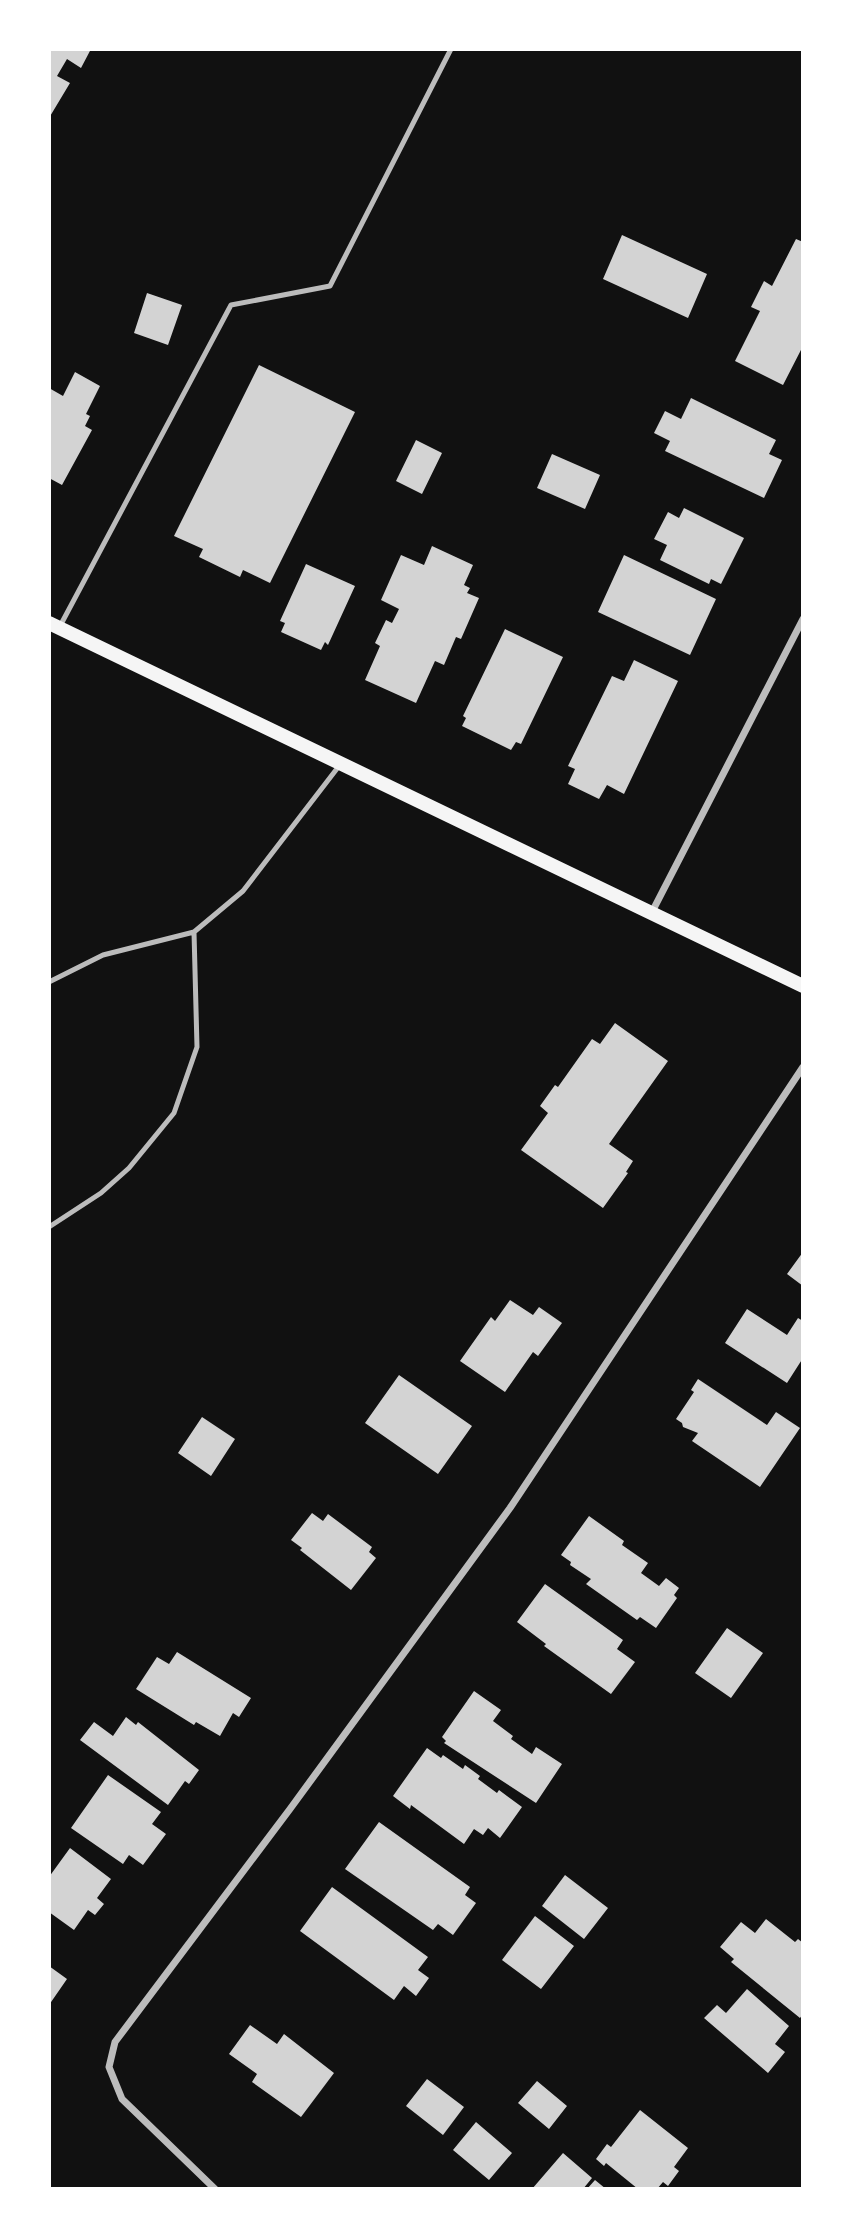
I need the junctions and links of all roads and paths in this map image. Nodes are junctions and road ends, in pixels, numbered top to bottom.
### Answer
1 (451, 49) edge
2 (803, 619) edge
3 (54, 625) edge
4 (341, 763) junction
5 (652, 912) junction
6 (194, 932) junction
7 (49, 982) edge
8 (803, 986) edge
9 (803, 1068) edge
10 (49, 1227) edge
11 (215, 2189) edge

1 - 3 lane
2 - 5 street
3 - 4 main road
4 - 5 main road
4 - 6 lane
5 - 8 main road
6 - 7 lane
6 - 10 lane
9 - 11 street

